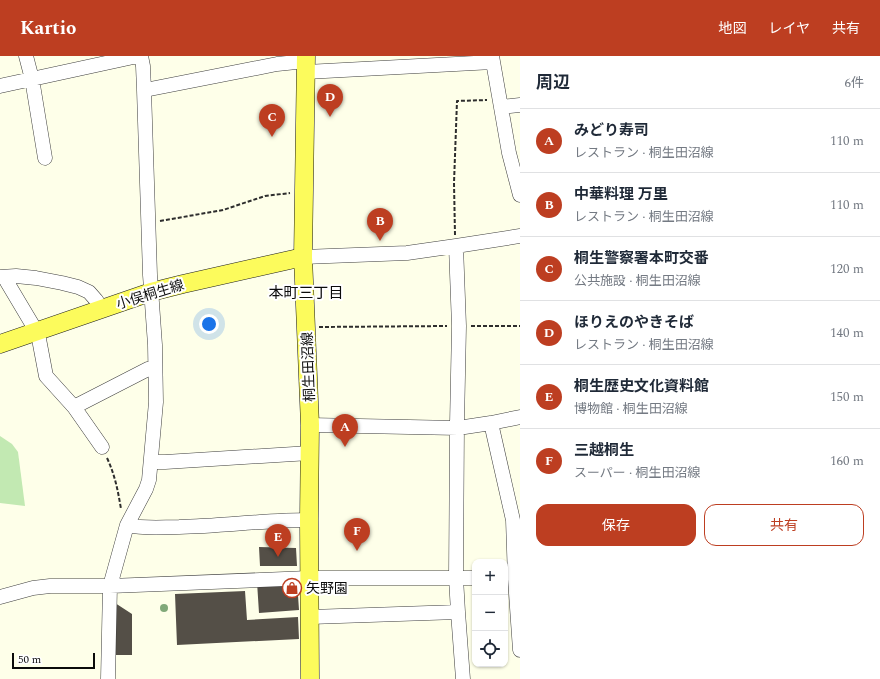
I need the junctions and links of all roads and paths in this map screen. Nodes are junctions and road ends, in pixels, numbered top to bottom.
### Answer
1 (26, 56) edge
2 (138, 56) edge
3 (141, 56) edge
4 (492, 59) edge
5 (306, 63) edge
6 (32, 79) junction
7 (0, 86) edge
8 (144, 90) junction
9 (488, 100) dead end
10 (520, 105) edge
11 (501, 107) junction
12 (45, 158) dead end
13 (293, 193) dead end
14 (520, 195) edge
15 (149, 223) junction
16 (520, 236) edge
17 (456, 246) junction
18 (303, 257) junction
19 (2, 277) edge
20 (151, 292) junction
21 (102, 309) junction
22 (460, 326) junction
23 (520, 326) edge
24 (319, 327) dead end
25 (36, 332) junction
26 (0, 344) edge
27 (155, 368) junction
28 (74, 407) junction
29 (520, 417) edge
30 (491, 423) junction
31 (310, 425) junction
32 (458, 428) junction
33 (102, 447) joint
34 (310, 453) junction
35 (151, 462) junction
36 (122, 511) dead end
37 (516, 518) edge
38 (309, 520) junction
39 (127, 525) junction
40 (309, 578) junction
41 (456, 578) junction
42 (472, 578) edge
43 (513, 579) edge
44 (110, 586) junction
45 (0, 597) edge
46 (458, 612) junction
47 (310, 617) junction
48 (520, 650) edge
49 (108, 679) edge
50 (310, 679) edge
51 (463, 679) edge

1 - 6 street
2 - 6 street
3 - 8 street
4 - 5 street
4 - 11 street
5 - 8 street
5 - 18 main road, 桐生田沼線
6 - 7 street
6 - 12 street
8 - 15 street
9 - 17 path
10 - 11 street
11 - 14 street
13 - 15 path
15 - 20 street
16 - 17 street
17 - 18 street
17 - 22 street
18 - 20 main road, 小俣桐生線
18 - 31 main road, 桐生田沼線
19 - 21 street
19 - 25 street
20 - 21 main road, 小俣桐生線
20 - 27 street
21 - 25 main road, 小俣桐生線
22 - 23 path
22 - 24 path
22 - 32 street
25 - 26 main road, 小俣桐生線
25 - 28 street
27 - 28 street
27 - 35 street
28 - 33 street
29 - 30 street
30 - 32 street
30 - 37 street
31 - 32 street
31 - 34 main road, 桐生田沼線
32 - 41 street
33 - 36 path
34 - 35 street
34 - 38 main road, 桐生田沼線
35 - 39 street
37 - 43 street
38 - 39 street
38 - 40 main road, 桐生田沼線
39 - 44 street
40 - 41 street
40 - 44 street
40 - 47 main road, 桐生田沼線
41 - 42 street
41 - 46 street
43 - 48 street
44 - 45 street
44 - 49 street
46 - 47 street
46 - 51 street
47 - 50 main road, 桐生田沼線

